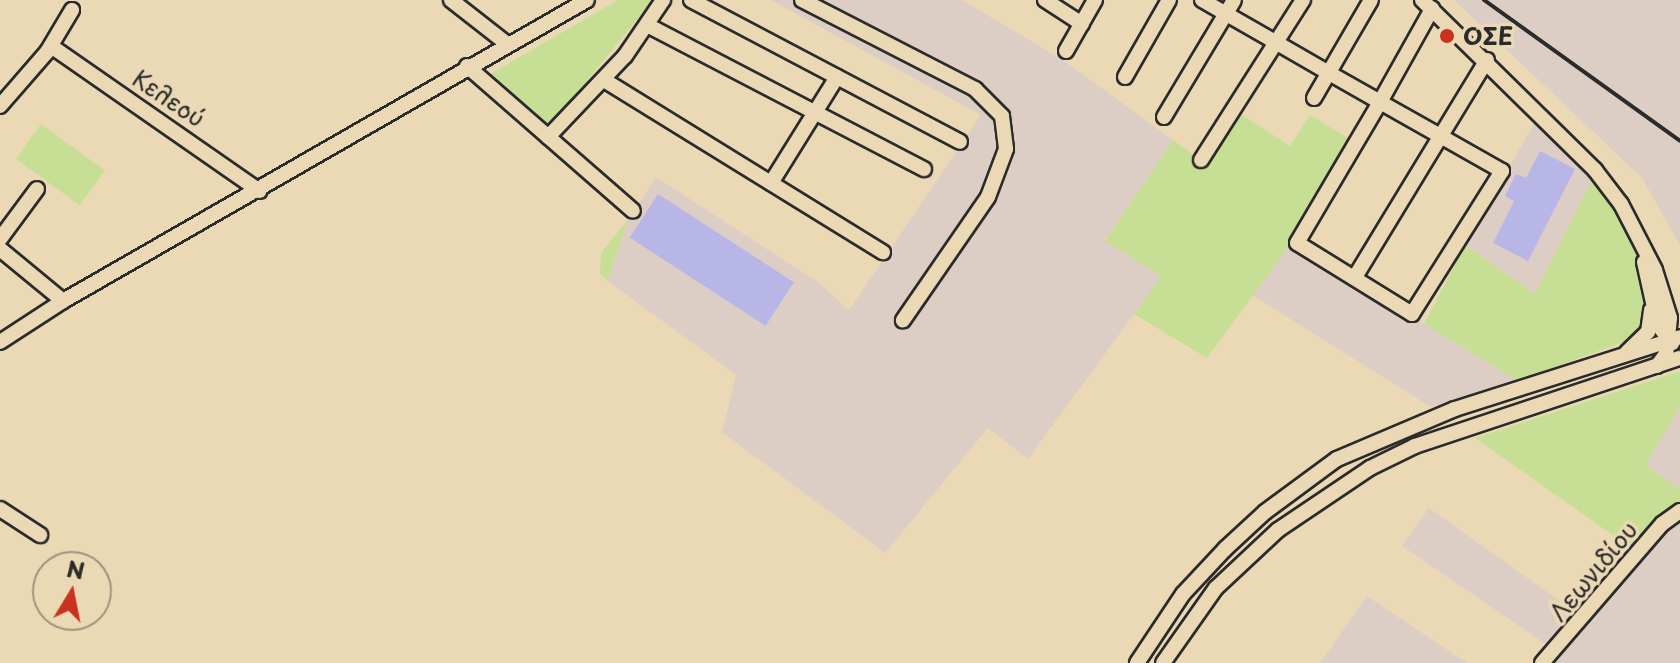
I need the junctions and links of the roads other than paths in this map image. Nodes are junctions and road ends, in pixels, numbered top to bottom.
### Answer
1 (451, 0) edge
2 (663, 0) edge
3 (691, 0) edge
4 (802, 0) edge
5 (1045, 0) edge
6 (1095, 0) edge
7 (1169, 0) edge
8 (1202, 0) edge
9 (1234, 0) edge
10 (1303, 0) edge
11 (1371, 0) edge
12 (577, 2) edge
13 (1427, 5) edge
14 (72, 10) dead end
15 (1226, 14) junction
16 (1082, 24) junction
17 (649, 26) junction
18 (506, 43) junction
19 (1277, 43) junction
20 (51, 46) junction
21 (1066, 51) dead end
22 (1487, 60) junction
23 (467, 66) junction
24 (1329, 73) junction
25 (837, 77) junction
26 (1125, 77) dead end
27 (604, 80) junction
28 (1314, 98) dead end
29 (1380, 102) junction
30 (0, 106) edge
31 (815, 113) junction
32 (1164, 117) dead end
33 (548, 137) junction
34 (1442, 137) junction
35 (960, 142) dead end
36 (1201, 160) dead end
37 (924, 169) dead end
38 (771, 183) junction
39 (37, 189) dead end
40 (260, 191) junction
41 (633, 211) dead end
42 (0, 239) edge
43 (0, 249) edge
44 (883, 252) dead end
45 (1355, 277) junction
46 (1655, 292) junction
47 (63, 301) junction
48 (1680, 314) edge
49 (903, 320) dead end
50 (0, 342) edge
51 (1676, 342) edge
52 (1624, 354) junction
53 (1680, 358) edge
54 (1657, 366) junction
55 (0, 509) edge
56 (1680, 511) edge
57 (40, 535) dead end
58 (1137, 663) edge
59 (1163, 663) edge
60 (1542, 663) edge

1 - 18 street
2 - 17 street
3 - 25 street
4 - 49 street
5 - 16 street
6 - 16 street
7 - 26 street
8 - 15 street
9 - 15 street
10 - 19 street
11 - 24 street
12 - 18 street
13 - 22 street
13 - 29 street
14 - 20 street
15 - 19 street
15 - 32 street
16 - 21 street
17 - 27 street
17 - 31 street
18 - 23 street
19 - 24 street
19 - 36 street
20 - 30 street
20 - 40 street, Κελεού
22 - 34 street
22 - 46 street
23 - 33 street
23 - 40 street
24 - 28 street
24 - 29 street
25 - 31 street
25 - 35 street
27 - 33 street
27 - 38 street
29 - 34 street
29 - 45 street
31 - 37 street
31 - 38 street
33 - 41 street
34 - 45 street
34 - 45 street
38 - 44 street
39 - 42 street
40 - 47 street
43 - 47 street
46 - 48 street
46 - 51 street
46 - 52 street
47 - 50 street
51 - 52 street
51 - 54 street
52 - 58 street
53 - 54 street
54 - 59 street
55 - 57 street
56 - 60 street, Λεωνιδίου

